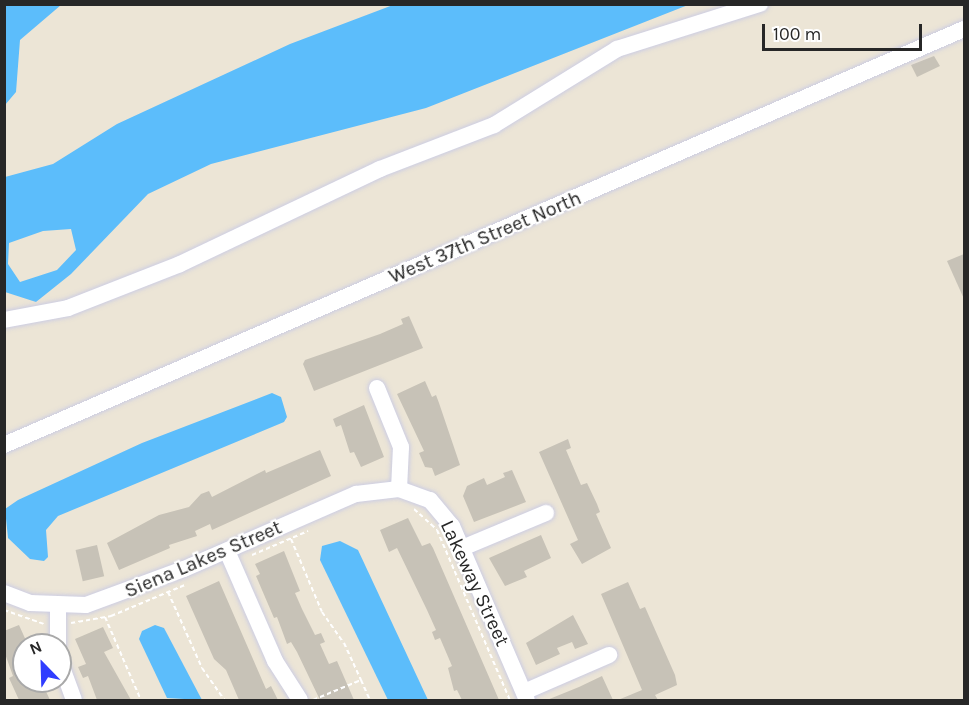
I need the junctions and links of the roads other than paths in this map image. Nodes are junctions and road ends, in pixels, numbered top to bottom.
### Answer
1 (760, 4) edge
2 (964, 28) edge
3 (4, 320) edge
4 (378, 388) dead end
5 (4, 445) edge
6 (399, 489) junction
7 (546, 513) dead end
8 (462, 548) junction
9 (230, 557) junction
10 (4, 593) edge
11 (58, 606) junction
12 (58, 633) edge
13 (609, 655) dead end
14 (520, 698) edge
15 (300, 700) edge

1 - 3 street
2 - 5 street, West 37th Street North
4 - 6 street
6 - 8 street, Lakeway Street
6 - 9 street, Siena Lakes Street
7 - 8 street
8 - 14 street, Lakeway Street
9 - 11 street, Siena Lakes Street
9 - 15 street
10 - 11 street, Siena Lakes Street
11 - 12 street
13 - 14 street

